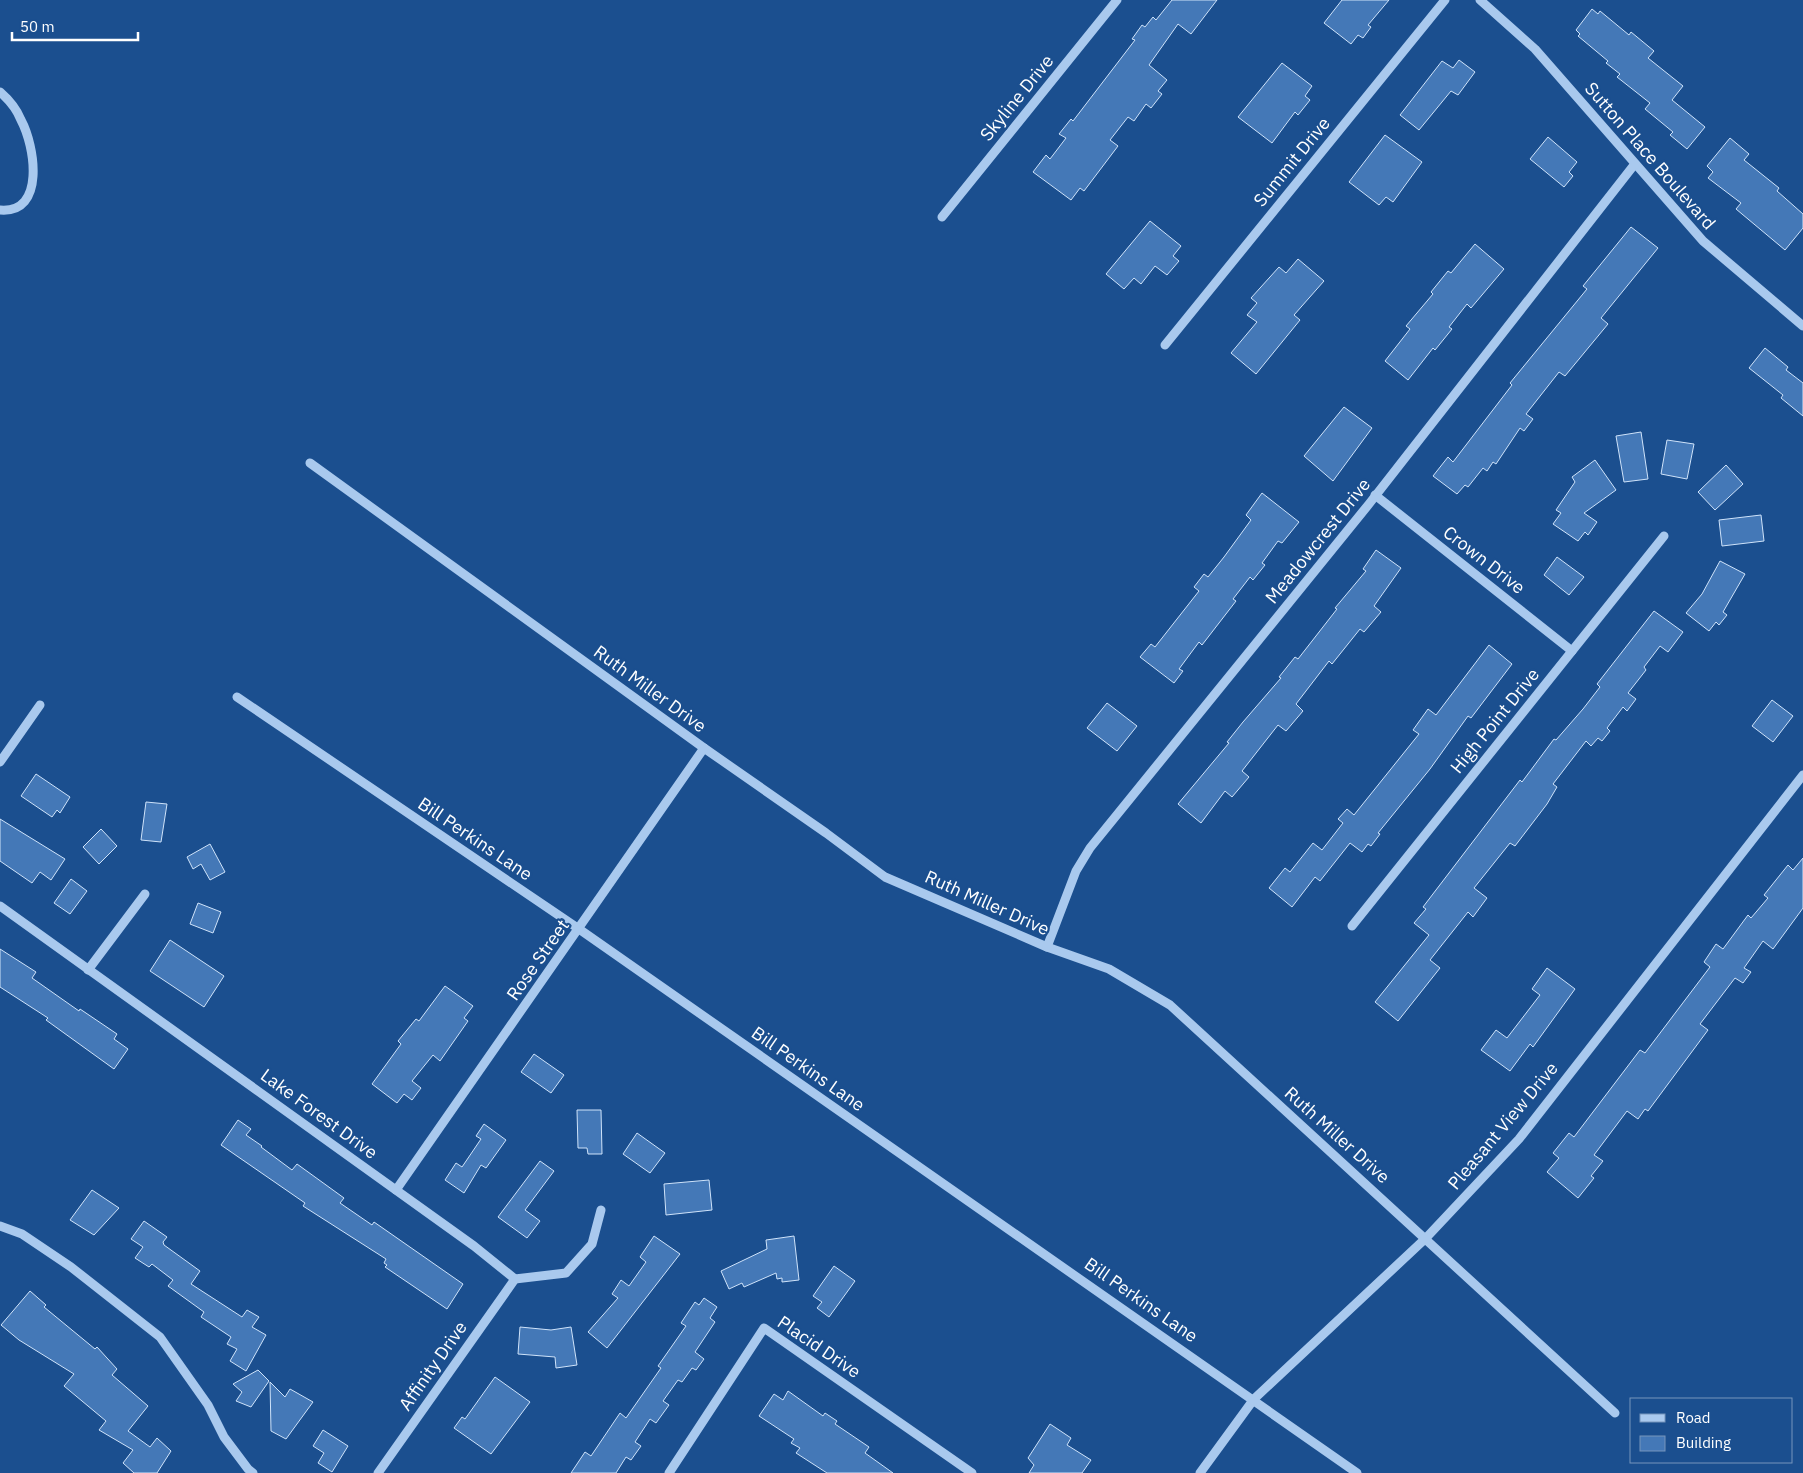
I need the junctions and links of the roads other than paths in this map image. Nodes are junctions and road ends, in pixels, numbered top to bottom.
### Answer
1 (1117, 0) edge
2 (1445, 0) edge
3 (1480, 0) edge
4 (0, 92) edge
5 (1634, 165) junction
6 (0, 210) edge
7 (942, 217) dead end
8 (1803, 326) edge
9 (1165, 344) dead end
10 (310, 463) dead end
11 (1376, 495) junction
12 (1664, 536) dead end
13 (1572, 651) junction
14 (237, 697) dead end
15 (40, 705) dead end
16 (704, 748) junction
17 (0, 762) edge
18 (1803, 775) edge
19 (145, 894) dead end
20 (0, 906) edge
21 (1352, 926) dead end
22 (579, 929) junction
23 (1047, 947) junction
24 (88, 970) junction
25 (396, 1190) junction
26 (601, 1210) dead end
27 (0, 1226) edge
28 (1426, 1238) junction
29 (515, 1279) junction
30 (1254, 1399) junction
31 (1615, 1413) dead end
32 (253, 1473) edge
33 (378, 1473) edge
34 (669, 1473) edge
35 (972, 1473) edge
36 (1200, 1473) edge
37 (1357, 1473) edge

1 - 7 street, Skyline Drive
2 - 9 street, Summit Drive
3 - 5 street, Sutton Place Boulevard
4 - 6 street
5 - 8 street, Sutton Place Boulevard
5 - 11 street, Meadowcrest Drive
10 - 16 street, Ruth Miller Drive
11 - 13 street, Crown Drive
11 - 23 street, Meadowcrest Drive
12 - 13 street, High Point Drive
13 - 21 street, High Point Drive
14 - 22 street, Bill Perkins Lane
15 - 17 street
16 - 22 street, Rose Street
16 - 23 street, Ruth Miller Drive
18 - 28 street, Pleasant View Drive
19 - 24 street
20 - 24 street, Lake Forest Drive
22 - 25 street, Rose Street
22 - 30 street, Bill Perkins Lane
23 - 28 street, Ruth Miller Drive
24 - 25 street, Lake Forest Drive
25 - 29 street, Lake Forest Drive
26 - 29 street
27 - 32 street
28 - 30 street, Pleasant View Drive
28 - 31 street, Ruth Miller Drive
29 - 33 street, Affinity Drive
30 - 36 street, Pleasant View Drive
30 - 37 street, Bill Perkins Lane
34 - 35 street, Placid Drive

